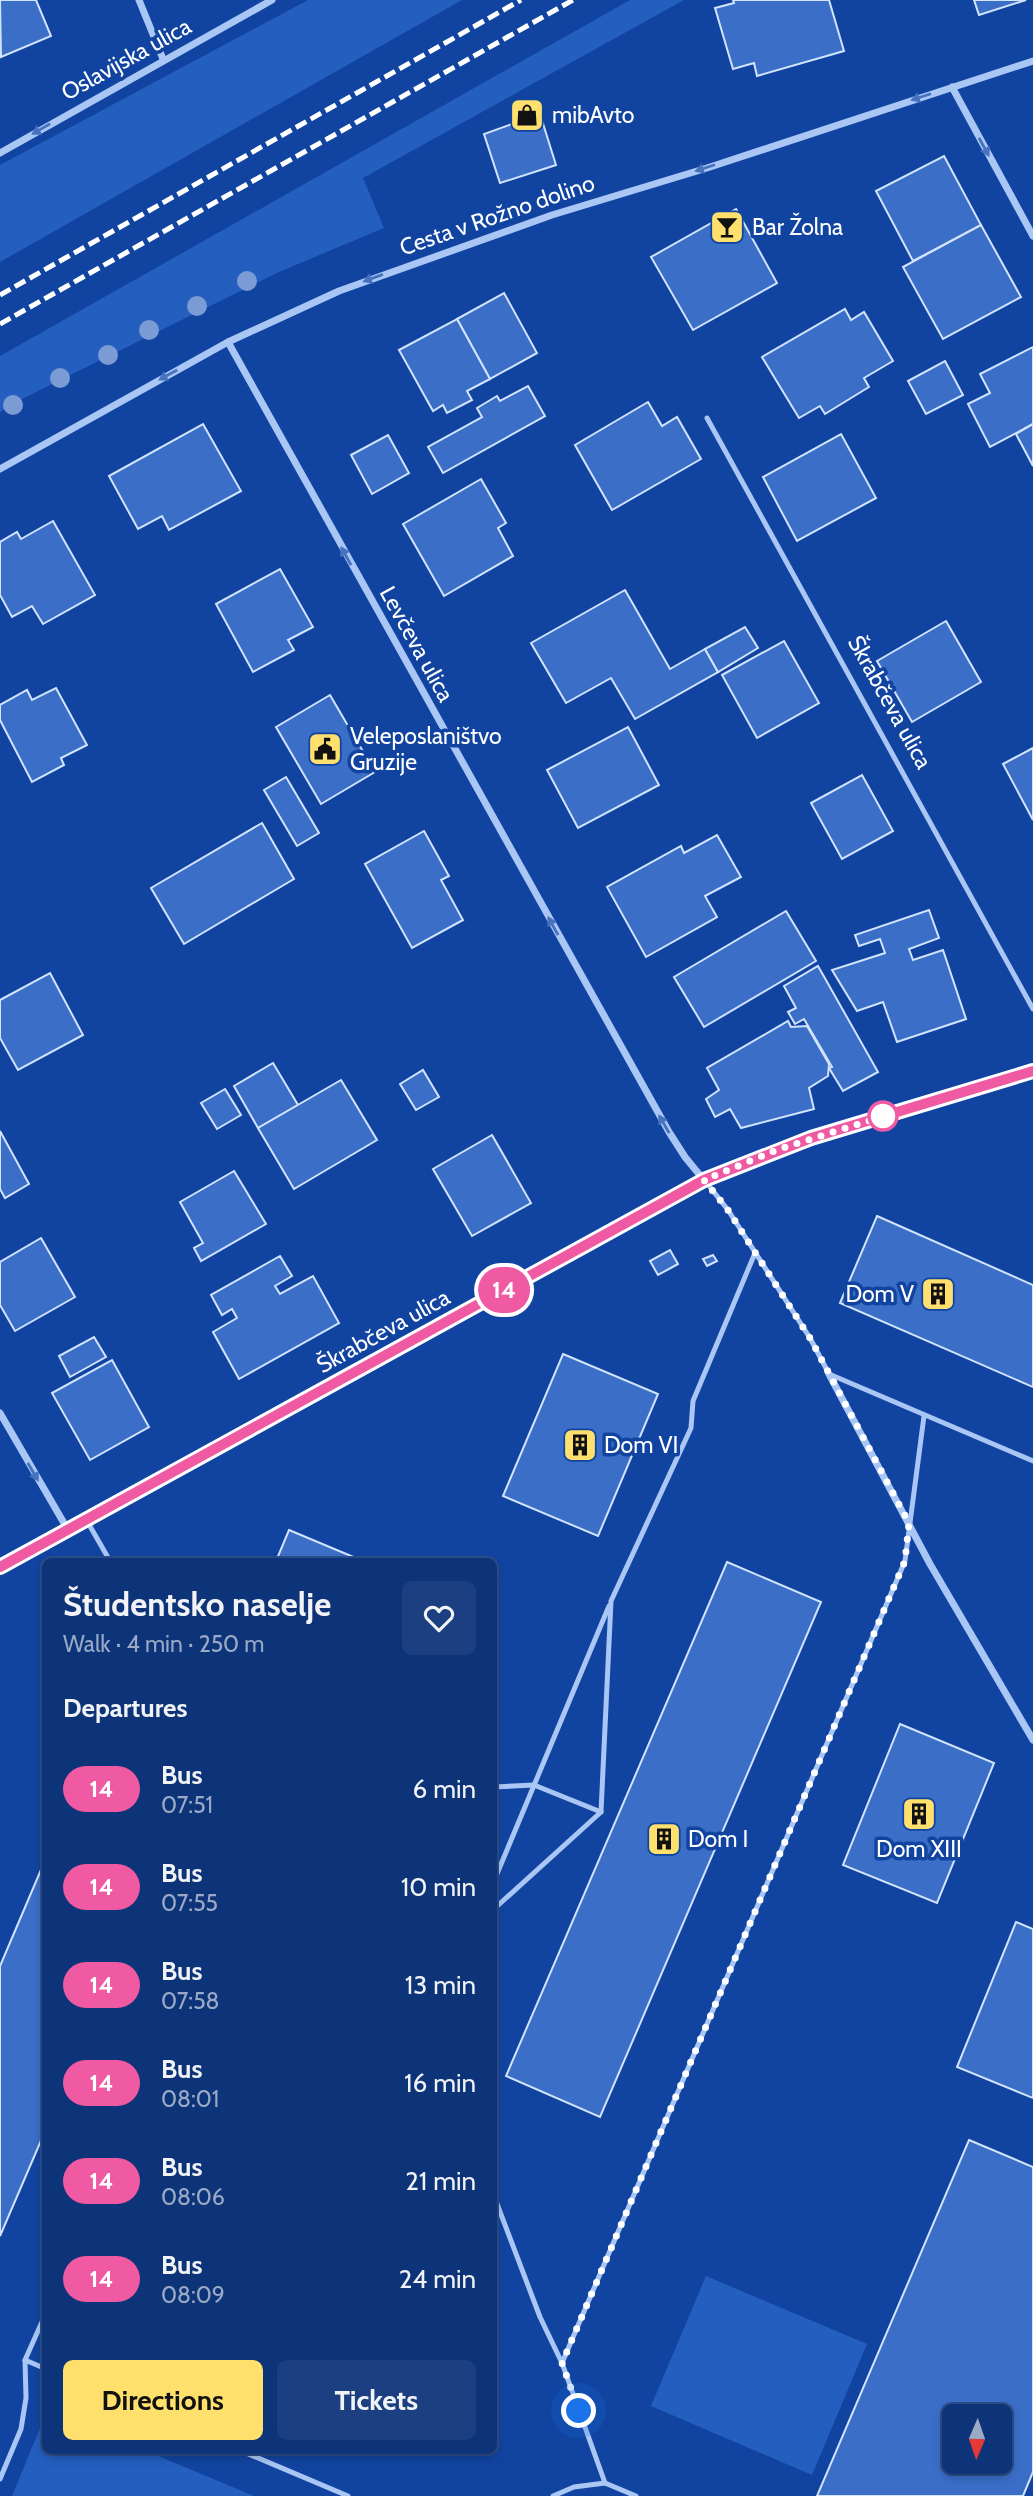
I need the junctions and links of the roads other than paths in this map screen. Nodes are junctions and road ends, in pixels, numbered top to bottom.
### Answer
1 (139, 0) edge
2 (272, 0) edge
3 (163, 59) junction
4 (1033, 61) edge
5 (952, 87) junction
6 (0, 153) edge
7 (1033, 236) edge
8 (228, 342) junction
9 (708, 418) dead end
10 (0, 469) edge
11 (1033, 1009) edge
12 (1033, 1071) edge
13 (704, 1180) junction
14 (754, 1253) junction
15 (829, 1374) junction
16 (0, 1413) edge
17 (924, 1416) junction
18 (1033, 1461) edge
19 (86, 1520) junction
20 (909, 1523) junction
21 (68, 1530) junction
22 (108, 1558) edge
23 (0, 1567) edge
24 (611, 1601) junction
25 (1033, 1740) edge
26 (534, 1785) junction
27 (497, 1787) edge
28 (601, 1812) junction
29 (497, 1874) edge
30 (497, 1906) edge
31 (497, 2204) edge
32 (42, 2322) edge
33 (25, 2360) junction
34 (562, 2363) junction
35 (42, 2367) edge
36 (248, 2454) edge
37 (0, 2479) edge
38 (605, 2483) junction
39 (348, 2496) edge
40 (553, 2496) edge
41 (636, 2496) edge

1 - 3 street
2 - 3 street, Oslavijska ulica
3 -> 6 street, Oslavijska ulica
4 - 5 street, Cesta v Rožno dolino
5 -> 7 street
5 -> 8 street, Cesta v Rožno dolino
8 -> 10 street, Cesta v Rožno dolino
13 -> 8 street, Levčeva ulica
9 - 11 lane, Škrabčeva ulica
12 - 13 street, Škrabčeva ulica
13 - 14 lane
13 - 19 street, Škrabčeva ulica
14 - 15 lane
14 - 24 lane
15 - 17 lane
15 - 20 street
16 -> 21 street
17 - 18 lane
17 - 20 lane
19 - 21 street, Škrabčeva ulica
19 - 22 lane
20 - 25 street
20 - 34 lane
21 - 23 street, Škrabčeva ulica
24 - 26 lane
24 - 28 lane
26 - 27 lane
26 - 28 lane
26 - 29 lane
28 - 30 lane
31 - 34 lane
32 - 33 lane
33 - 35 lane
33 - 37 lane
34 - 38 lane
36 - 39 lane
38 - 40 lane
38 - 41 lane

